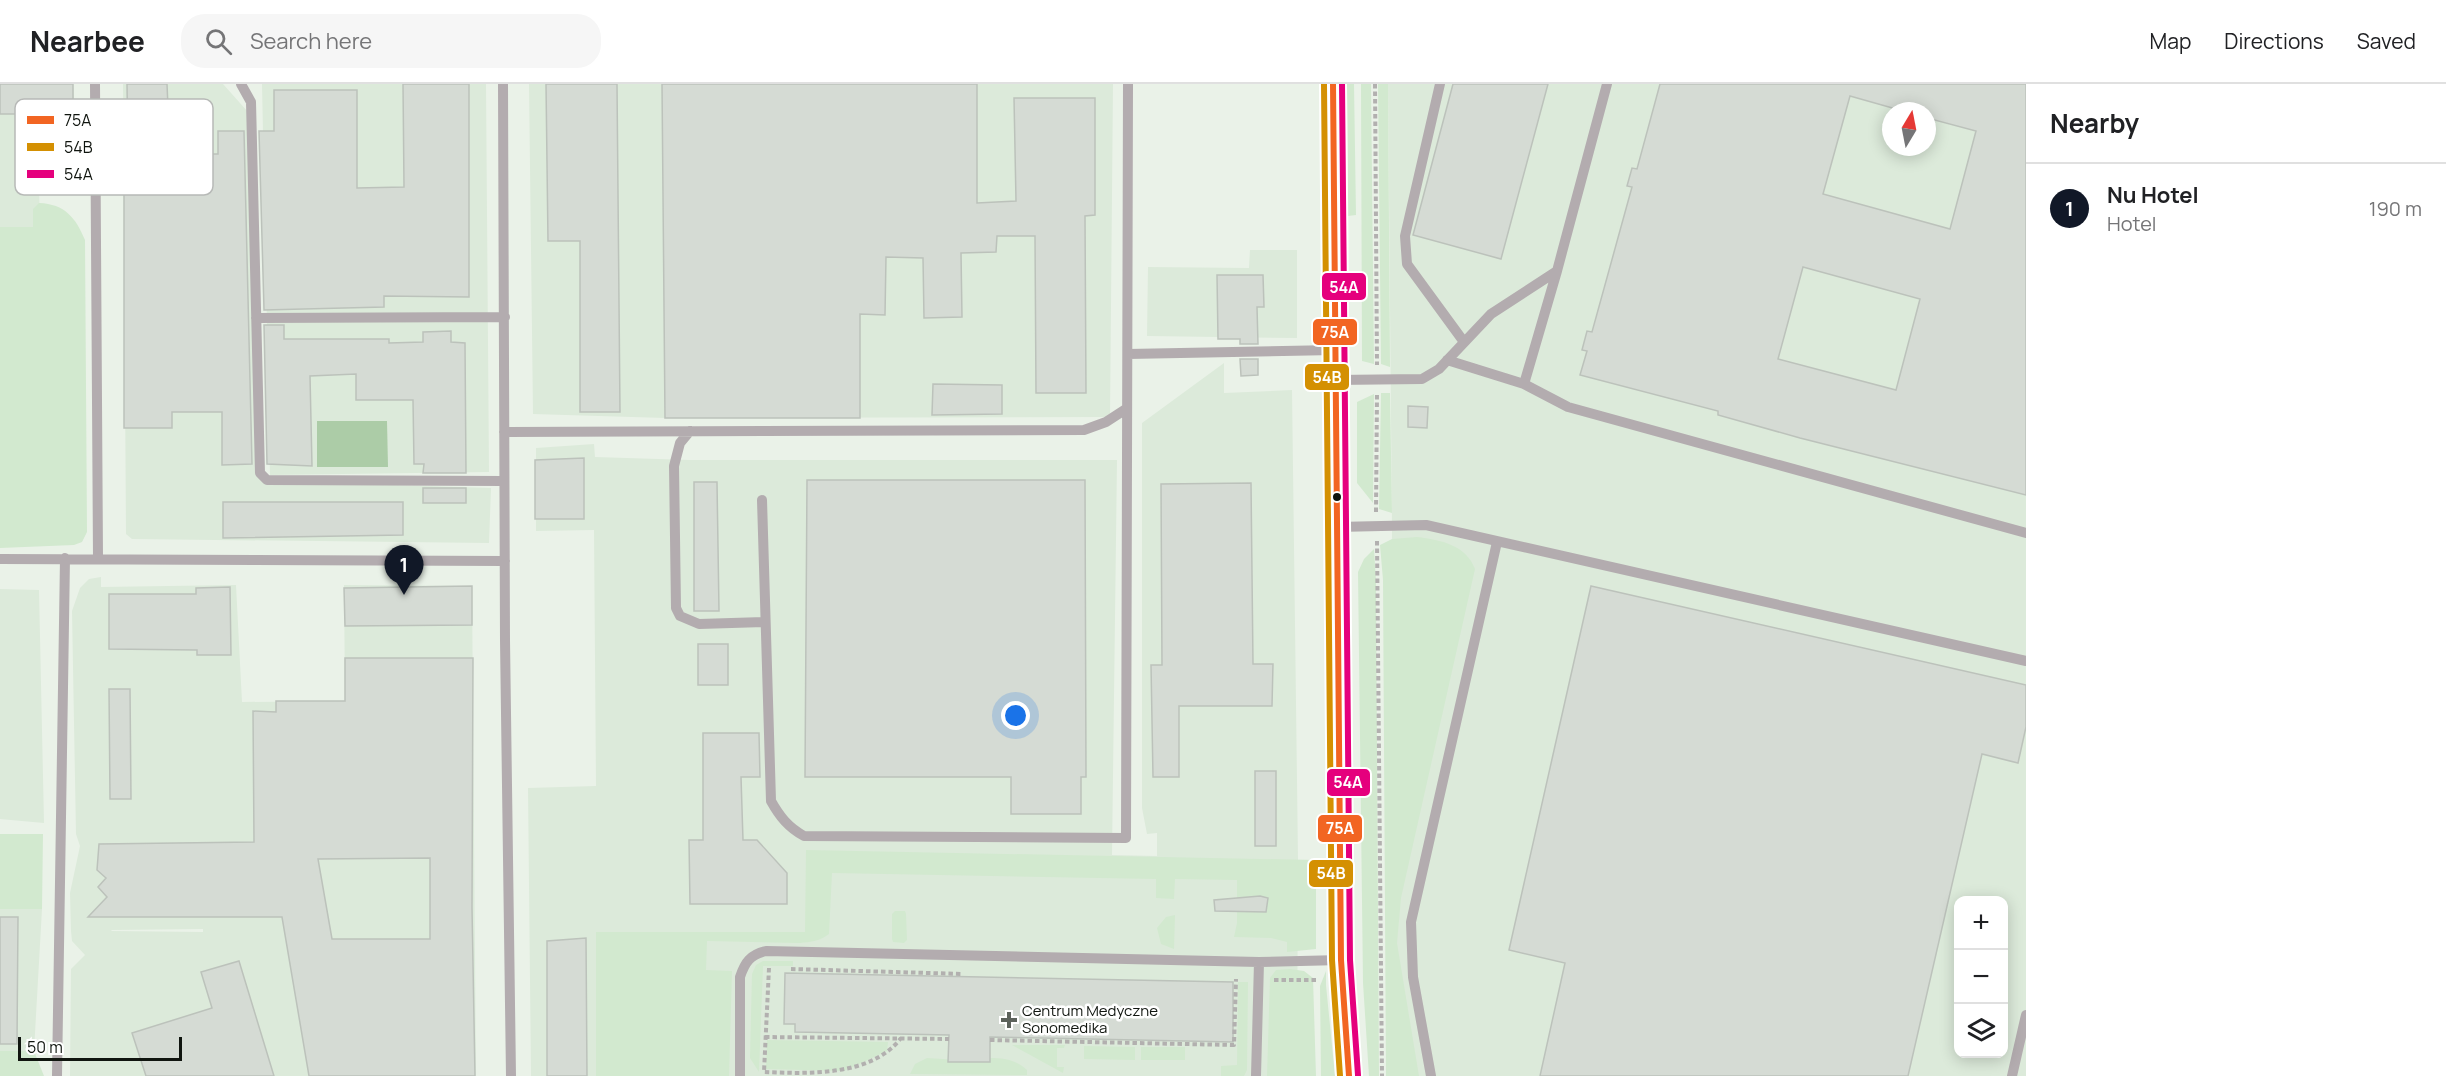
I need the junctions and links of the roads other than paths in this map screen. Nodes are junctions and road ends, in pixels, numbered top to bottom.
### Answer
1 (95, 84) edge
2 (241, 84) edge
3 (503, 84) edge
4 (1128, 84) edge
5 (1333, 84) edge
6 (1440, 84) edge
7 (1607, 84) edge
8 (95, 99) edge
9 (96, 195) edge
10 (1557, 271) junction
11 (505, 317) junction
12 (256, 318) junction
13 (1464, 342) junction
14 (1335, 350) junction
15 (1128, 354) junction
16 (1447, 360) junction
17 (1335, 380) junction
18 (1524, 384) junction
19 (1126, 409) junction
20 (690, 431) junction
21 (504, 432) junction
22 (503, 481) junction
23 (762, 500) dead end
24 (1336, 527) junction
25 (2026, 533) edge
26 (1497, 542) junction
27 (65, 558) junction
28 (98, 558) junction
29 (0, 559) edge
30 (505, 561) junction
31 (765, 622) junction
32 (2026, 662) edge
33 (1341, 960) junction
34 (1259, 962) junction
35 (2026, 1015) edge
36 (57, 1076) edge
37 (511, 1076) edge
38 (740, 1076) edge
39 (1256, 1076) edge
40 (1349, 1076) edge
41 (1431, 1076) edge
42 (2012, 1076) edge

1 - 8 lane
2 - 12 lane
3 - 11 lane
4 - 15 lane
5 - 14 street
6 - 13 lane
7 - 10 lane
9 - 28 lane
10 - 13 lane
10 - 18 lane
11 - 12 lane
11 - 21 lane
12 - 22 lane
13 - 16 lane
14 - 15 lane
14 - 17 street
15 - 19 lane
16 - 17 lane
16 - 18 lane
17 - 24 street
18 - 25 lane
19 - 20 lane
19 - 31 lane
20 - 21 lane
20 - 31 lane
21 - 22 lane
22 - 30 lane
23 - 31 lane
24 - 26 lane
24 - 33 street
26 - 32 lane
26 - 41 lane
27 - 28 lane
27 - 29 lane
27 - 36 lane
28 - 30 lane
30 - 37 lane
33 - 34 lane
33 - 40 street
34 - 38 lane
34 - 39 lane
35 - 42 lane

